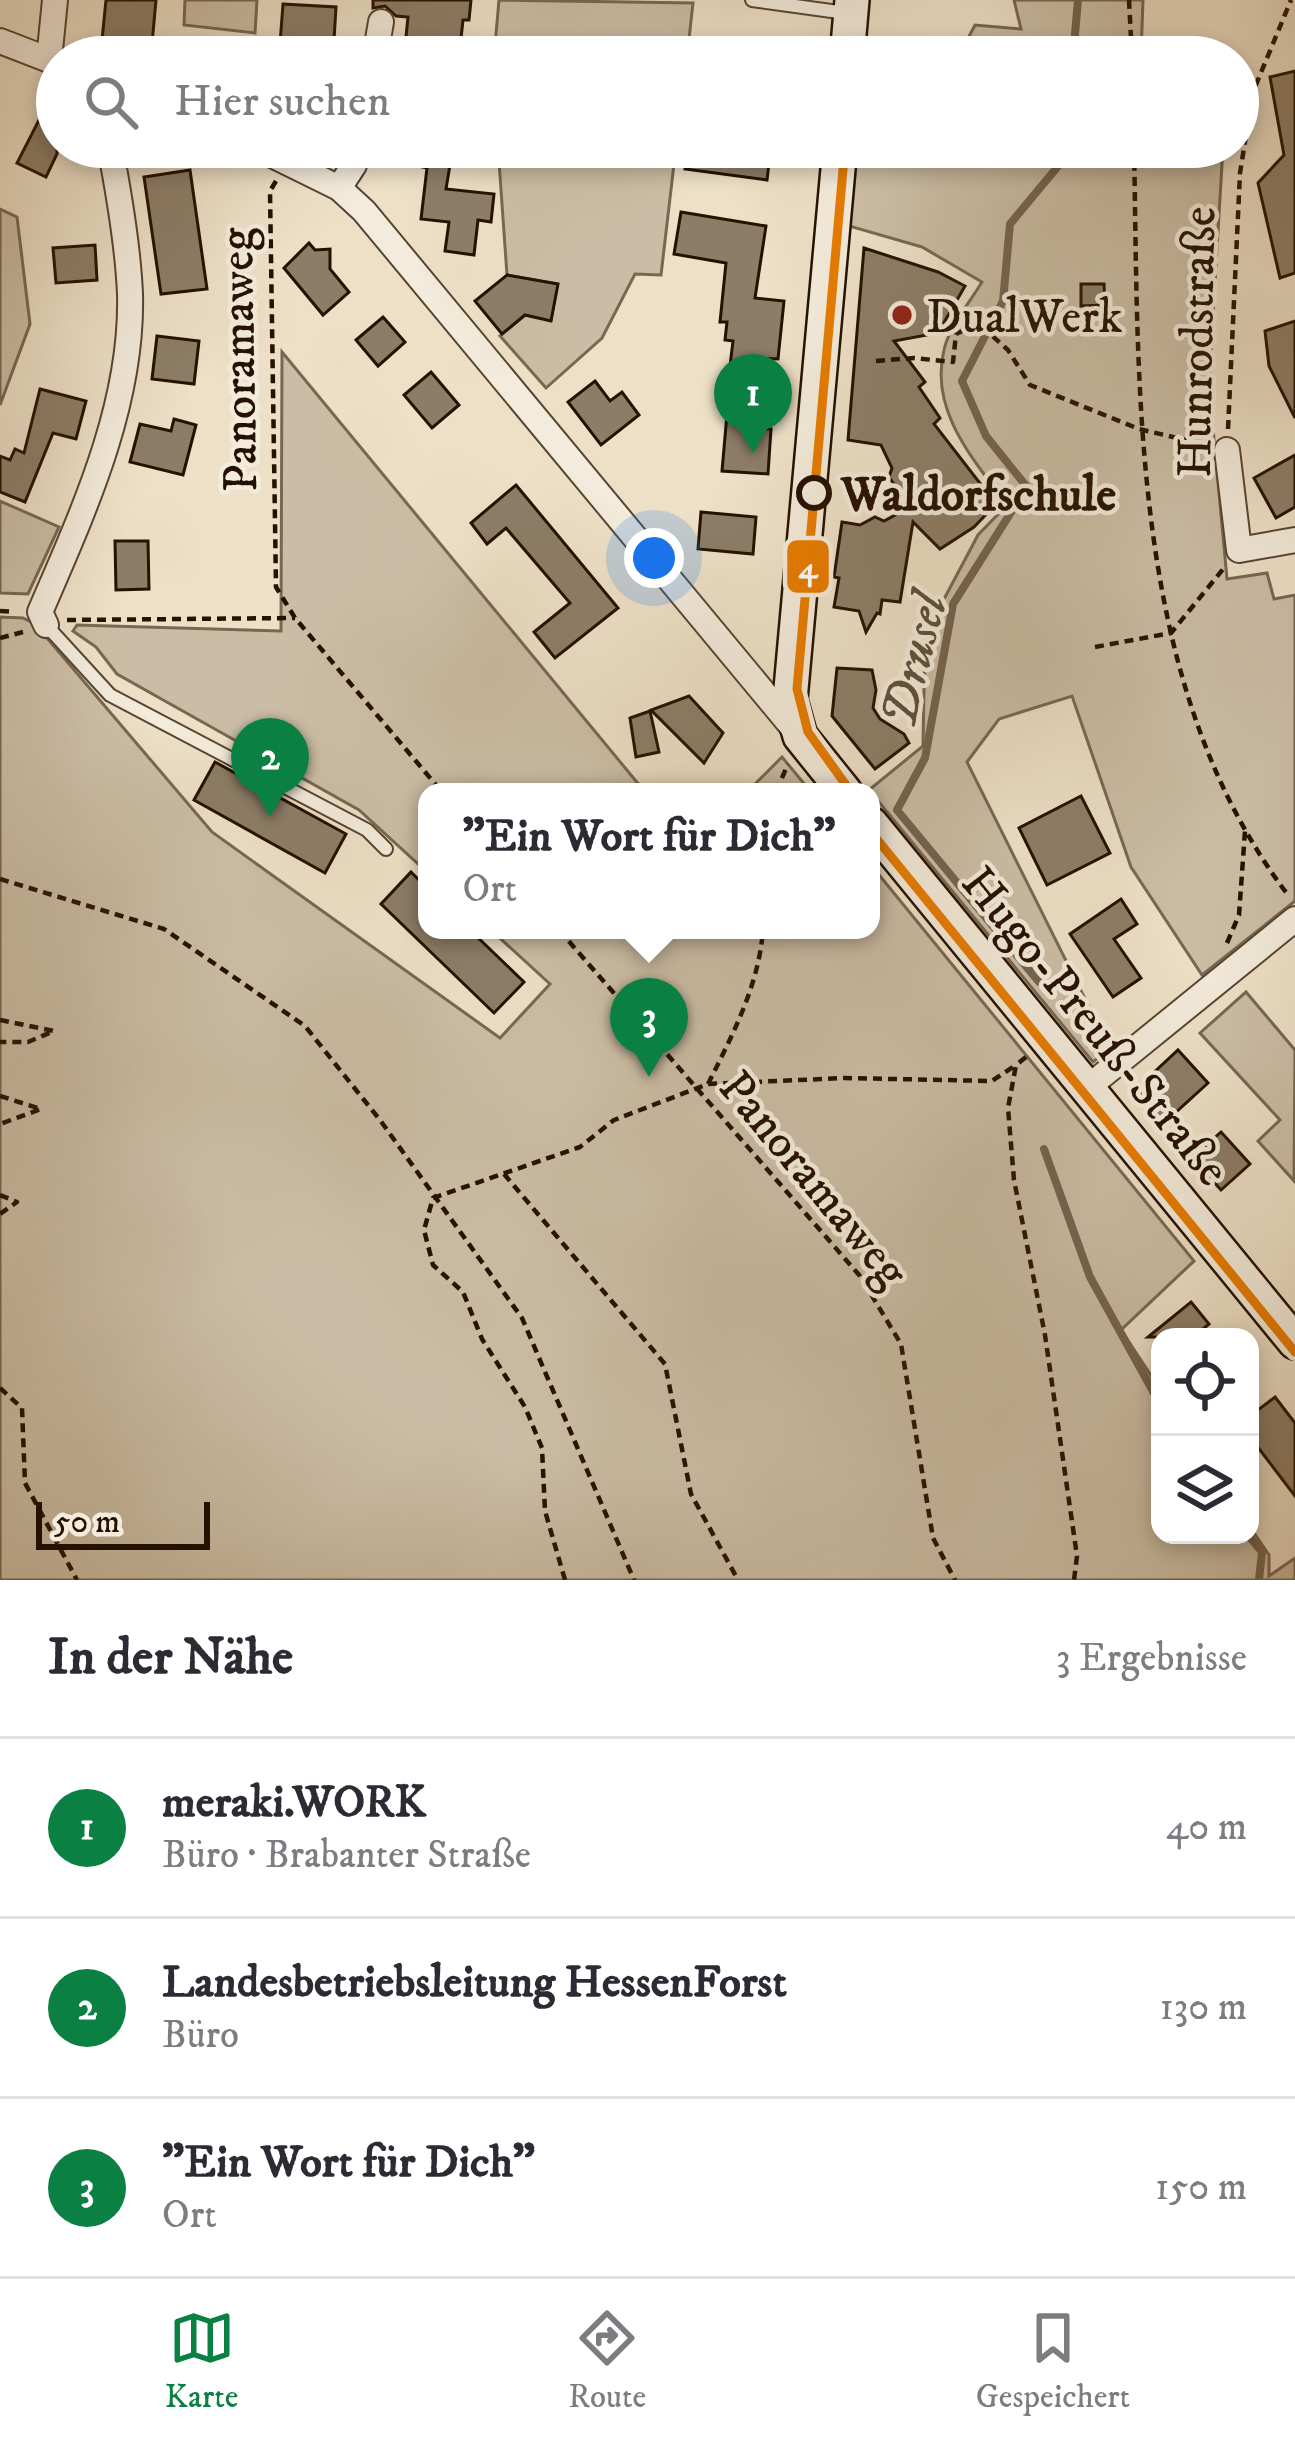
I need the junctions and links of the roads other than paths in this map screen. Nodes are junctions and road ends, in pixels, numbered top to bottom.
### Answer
1 (55, 0) edge
2 (752, 0) edge
3 (851, 7) edge
4 (381, 22) dead end
5 (54, 36) edge
6 (379, 36) edge
7 (0, 41) edge
8 (36, 55) edge
9 (113, 168) edge
10 (302, 168) edge
11 (352, 168) edge
12 (838, 168) edge
13 (340, 188) junction
14 (1227, 450) road end
15 (1295, 540) edge
16 (35, 616) joint
17 (800, 736) junction
18 (838, 783) edge
19 (880, 835) edge
20 (386, 849) dead end
21 (1295, 919) edge
22 (1087, 1088) junction
23 (1295, 1342) edge

1 - 5 street
2 - 3 lane
4 - 6 street
7 - 8 street
9 - 16 street
10 - 13 street
11 - 13 street
12 - 17 street
13 - 17 street
14 - 15 street, Hunrodstraße
16 - 20 lane
17 - 18 street
19 - 22 street, Hugo-Preuß-Straße
21 - 22 street
22 - 23 street, Hugo-Preuß-Straße

